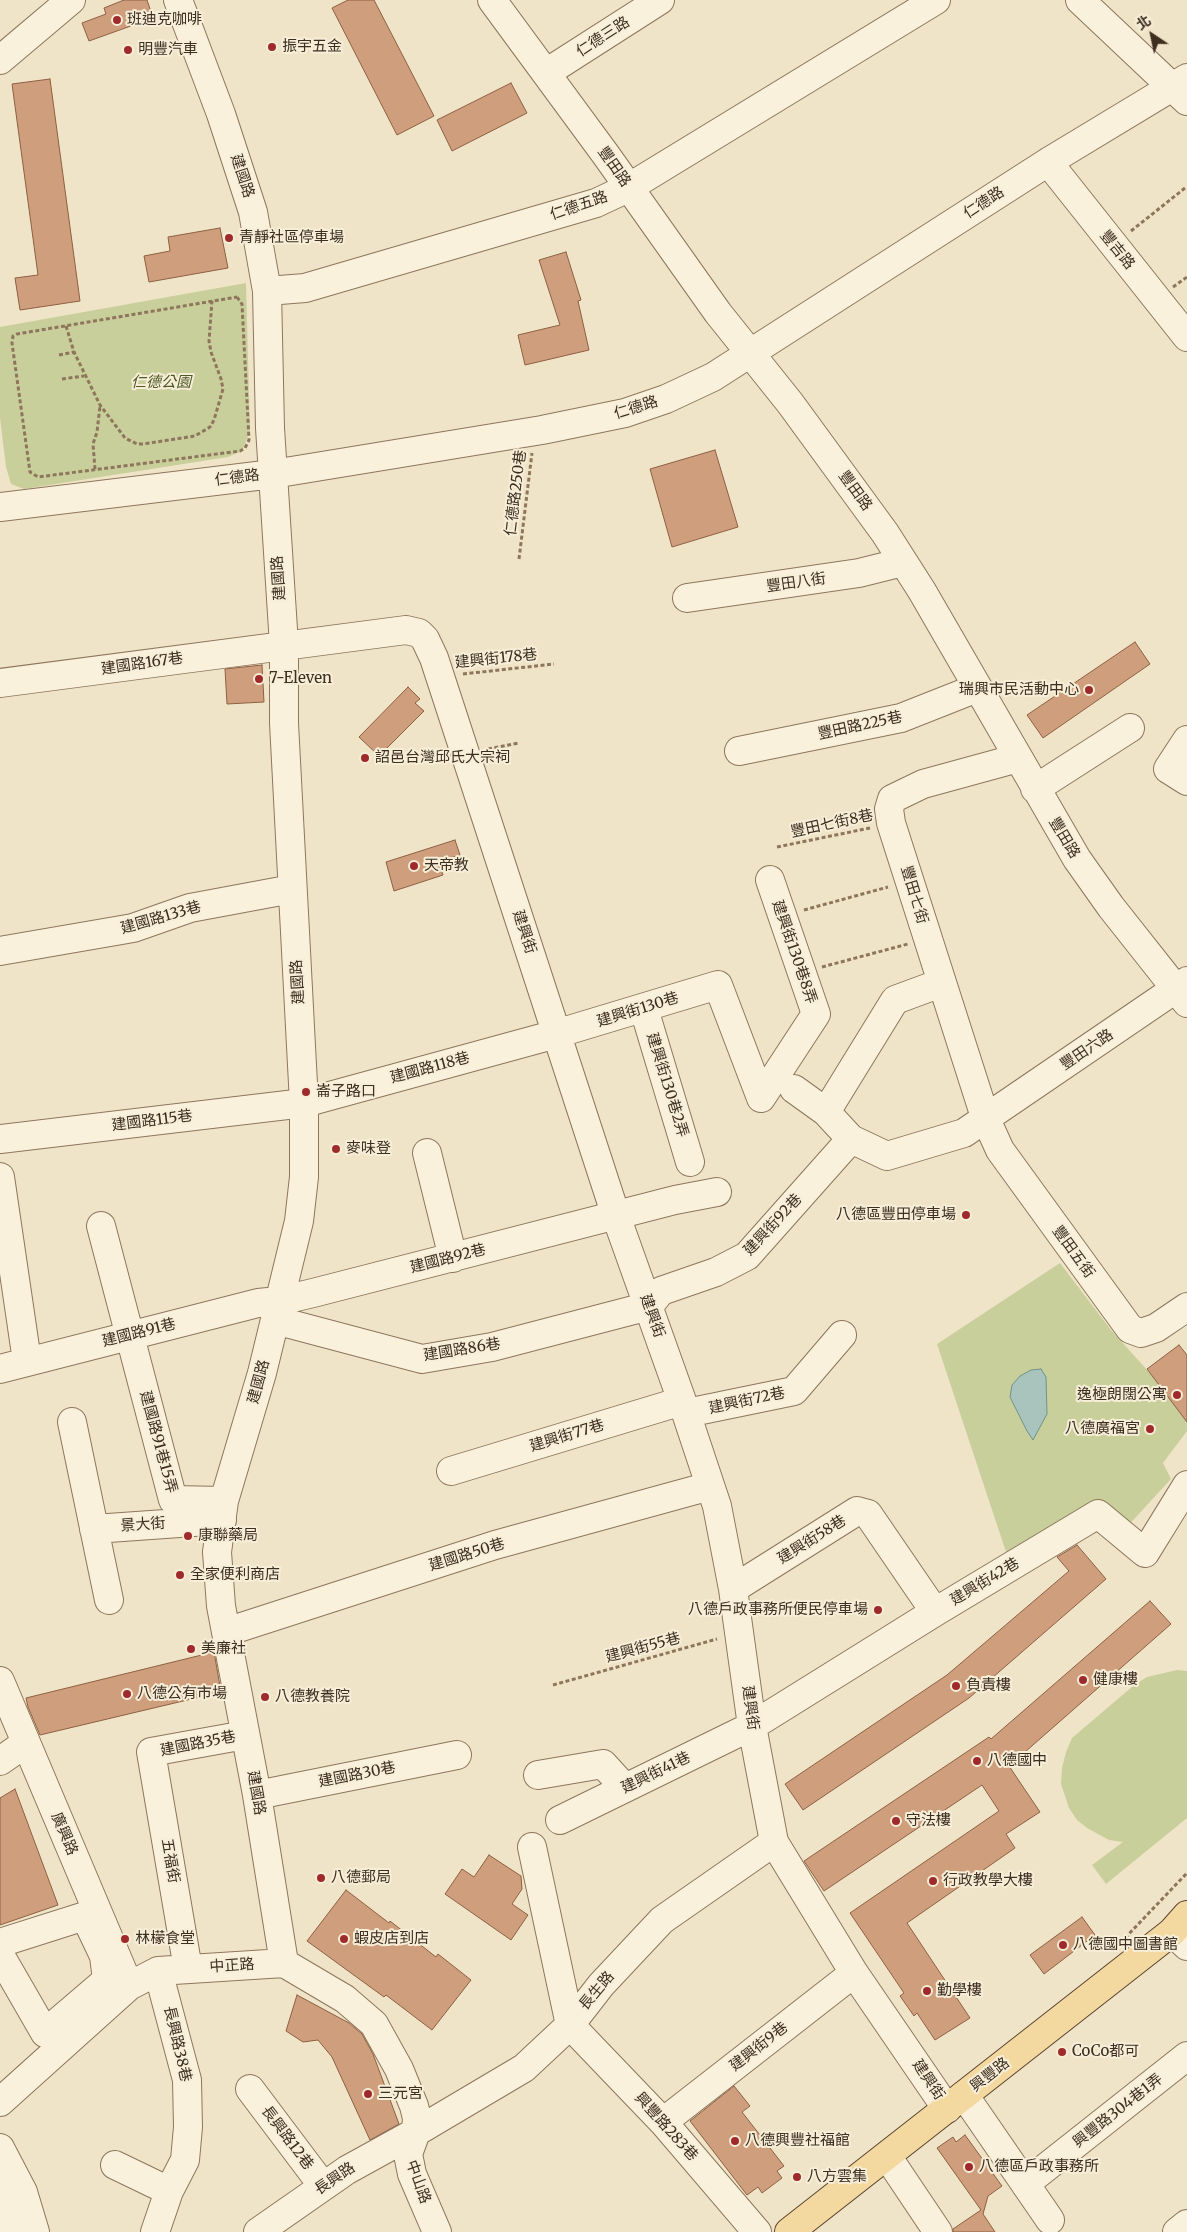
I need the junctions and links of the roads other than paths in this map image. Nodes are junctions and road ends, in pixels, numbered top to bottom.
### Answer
1 (71, 0) edge
2 (178, 0) edge
3 (492, 0) edge
4 (660, 0) edge
5 (936, 0) edge
6 (1080, 0) edge
7 (0, 60) edge
8 (546, 73) junction
9 (1182, 89) edge
10 (1048, 162) junction
11 (628, 188) junction
12 (267, 291) junction
13 (1187, 337) edge
14 (750, 352) junction
15 (273, 474) junction
16 (0, 507) edge
17 (903, 562) junction
18 (688, 598) dead end
19 (284, 645) junction
20 (0, 683) edge
21 (977, 688) junction
22 (1130, 728) dead end
23 (1187, 740) edge
24 (739, 751) dead end
25 (1018, 758) junction
26 (1178, 775) edge
27 (1035, 789) junction
28 (770, 880) dead end
29 (292, 889) junction
30 (0, 951) edge
31 (941, 983) junction
32 (718, 985) joint
33 (1183, 991) edge
34 (644, 1008) junction
35 (557, 1034) junction
36 (794, 1089) dead end
37 (304, 1102) junction
38 (826, 1112) junction
39 (985, 1117) junction
40 (0, 1139) edge
41 (851, 1139) junction
42 (428, 1153) dead end
43 (690, 1162) dead end
44 (0, 1177) edge
45 (716, 1192) dead end
46 (616, 1216) junction
47 (101, 1226) dead end
48 (453, 1258) junction
49 (649, 1306) junction
50 (1187, 1307) edge
51 (277, 1311) junction
52 (130, 1335) junction
53 (842, 1335) dead end
54 (28, 1361) junction
55 (0, 1368) edge
56 (684, 1407) junction
57 (72, 1422) dead end
58 (452, 1472) dead end
59 (1187, 1485) edge
60 (710, 1486) junction
61 (223, 1510) junction
62 (94, 1529) junction
63 (733, 1589) junction
64 (109, 1600) dead end
65 (935, 1612) junction
66 (226, 1632) junction
67 (0, 1681) edge
68 (752, 1726) junction
69 (245, 1735) junction
70 (26, 1743) junction
71 (151, 1752) joint
72 (457, 1756) dead end
73 (0, 1761) edge
74 (538, 1775) dead end
75 (625, 1788) junction
76 (256, 1795) junction
77 (560, 1820) dead end
78 (774, 1842) junction
79 (532, 1847) dead end
80 (1182, 1931) edge
81 (0, 1943) edge
82 (0, 1955) edge
83 (284, 1963) junction
84 (188, 1969) junction
85 (158, 1971) junction
86 (854, 1972) junction
87 (129, 1986) junction
88 (570, 2025) junction
89 (1187, 2056) edge
90 (250, 2089) dead end
91 (0, 2102) edge
92 (956, 2102) junction
93 (663, 2122) junction
94 (416, 2132) junction
95 (0, 2148) edge
96 (887, 2156) junction
97 (115, 2165) dead end
98 (1026, 2184) junction
99 (323, 2186) junction
100 (0, 2187) edge
101 (169, 2191) junction
102 (1050, 2220) dead end
103 (1187, 2224) edge
104 (13, 2232) edge
105 (35, 2232) edge
106 (155, 2232) edge
107 (258, 2232) edge
108 (437, 2232) edge
109 (757, 2232) edge
110 (789, 2232) edge
111 (938, 2232) edge
112 (1177, 2232) edge

1 - 7 street
2 - 12 street, 建國路
3 - 8 street, 豐田路
4 - 8 street, 仁德三路
5 - 11 street, 仁德五路
6 - 9 street
8 - 11 street, 豐田路
9 - 10 street, 仁德路
10 - 13 street, 豐吉路
10 - 14 street, 仁德路
11 - 12 street, 仁德五路
11 - 14 street, 豐田路
12 - 15 street, 建國路
14 - 15 street, 仁德路
14 - 17 street, 豐田路
15 - 16 street, 仁德路
15 - 19 street, 建國路
17 - 18 street, 豐田八街
17 - 21 street, 豐田路
19 - 20 street, 建國路167巷
19 - 29 street, 建國路
19 - 35 street, 建興街
21 - 24 street, 豐田路225巷
21 - 25 street, 豐田路
22 - 27 street
23 - 26 street
25 - 27 street, 豐田路
25 - 31 street, 豐田七街
27 - 33 street, 豐田路
28 - 32 street, 建興街130巷8弄
29 - 30 street, 建國路133巷
29 - 37 street, 建國路
31 - 38 street
31 - 39 street, 豐田七街
32 - 34 street, 建興街130巷
33 - 39 street, 豐田六路
34 - 35 street, 建興街130巷
34 - 43 street, 建興街130巷2弄
35 - 37 street, 建國路118巷
35 - 46 street, 建興街
36 - 38 street
37 - 40 street, 建國路115巷
37 - 51 street, 建國路
38 - 41 street
39 - 41 street, 豐田六路
39 - 50 street, 豐田五街
41 - 49 street, 建興街92巷
42 - 48 street
44 - 54 street
45 - 46 street, 建國路92巷
46 - 48 street, 建國路92巷
46 - 49 street, 建興街
47 - 52 street
48 - 51 street, 建國路92巷
49 - 51 street, 建國路86巷
49 - 56 street, 建興街
51 - 52 street, 建國路91巷
51 - 61 street, 建國路
52 - 54 street, 建國路91巷
52 - 61 street, 建國路91巷15弄
53 - 56 street, 建興街72巷
54 - 55 street, 建國路91巷
56 - 58 street, 建興街77巷
56 - 60 street, 建興街
57 - 62 street
59 - 65 street, 建興街42巷
60 - 63 street, 建興街
60 - 66 street, 建國路50巷
61 - 62 street, 景大街
61 - 66 street, 建國路
62 - 64 street
63 - 65 street, 建興街58巷
63 - 68 street, 建興街
65 - 68 street, 建興街42巷
66 - 69 street, 建國路
67 - 70 street, 廣興路
68 - 75 street, 建興街41巷
68 - 78 street, 建興街
69 - 71 street, 建國路35巷
69 - 76 street, 建國路
70 - 73 street
70 - 87 street, 廣興路
71 - 84 street, 五福街
72 - 76 street, 建國路30巷
74 - 75 street
75 - 77 street, 建興街41巷
76 - 83 street, 建國路
78 - 86 street, 建興街
78 - 88 street, 長生路
79 - 88 street
80 - 92 main road, 興豐路
81 - 82 street
83 - 84 street, 中正路
83 - 94 street
84 - 85 street, 中正路
85 - 87 street, 中正路
85 - 101 street, 長興路38巷
86 - 92 street, 建興街
86 - 93 street, 建興街9巷
87 - 91 street, 中正路
88 - 93 street, 興豐路283巷
88 - 94 street, 長生路
89 - 98 street, 興豐路304巷1弄
90 - 99 street, 長興路12巷
92 - 96 main road, 興豐路
92 - 98 street, 建興街
93 - 109 street, 興豐路283巷
94 - 99 street, 長興路
94 - 108 street, 中山路
95 - 105 street
96 - 110 main road, 興豐路
96 - 111 street
97 - 101 street
98 - 102 street, 建興街
99 - 107 street, 長興路
100 - 104 street
101 - 106 street, 長興路38巷
103 - 112 street

